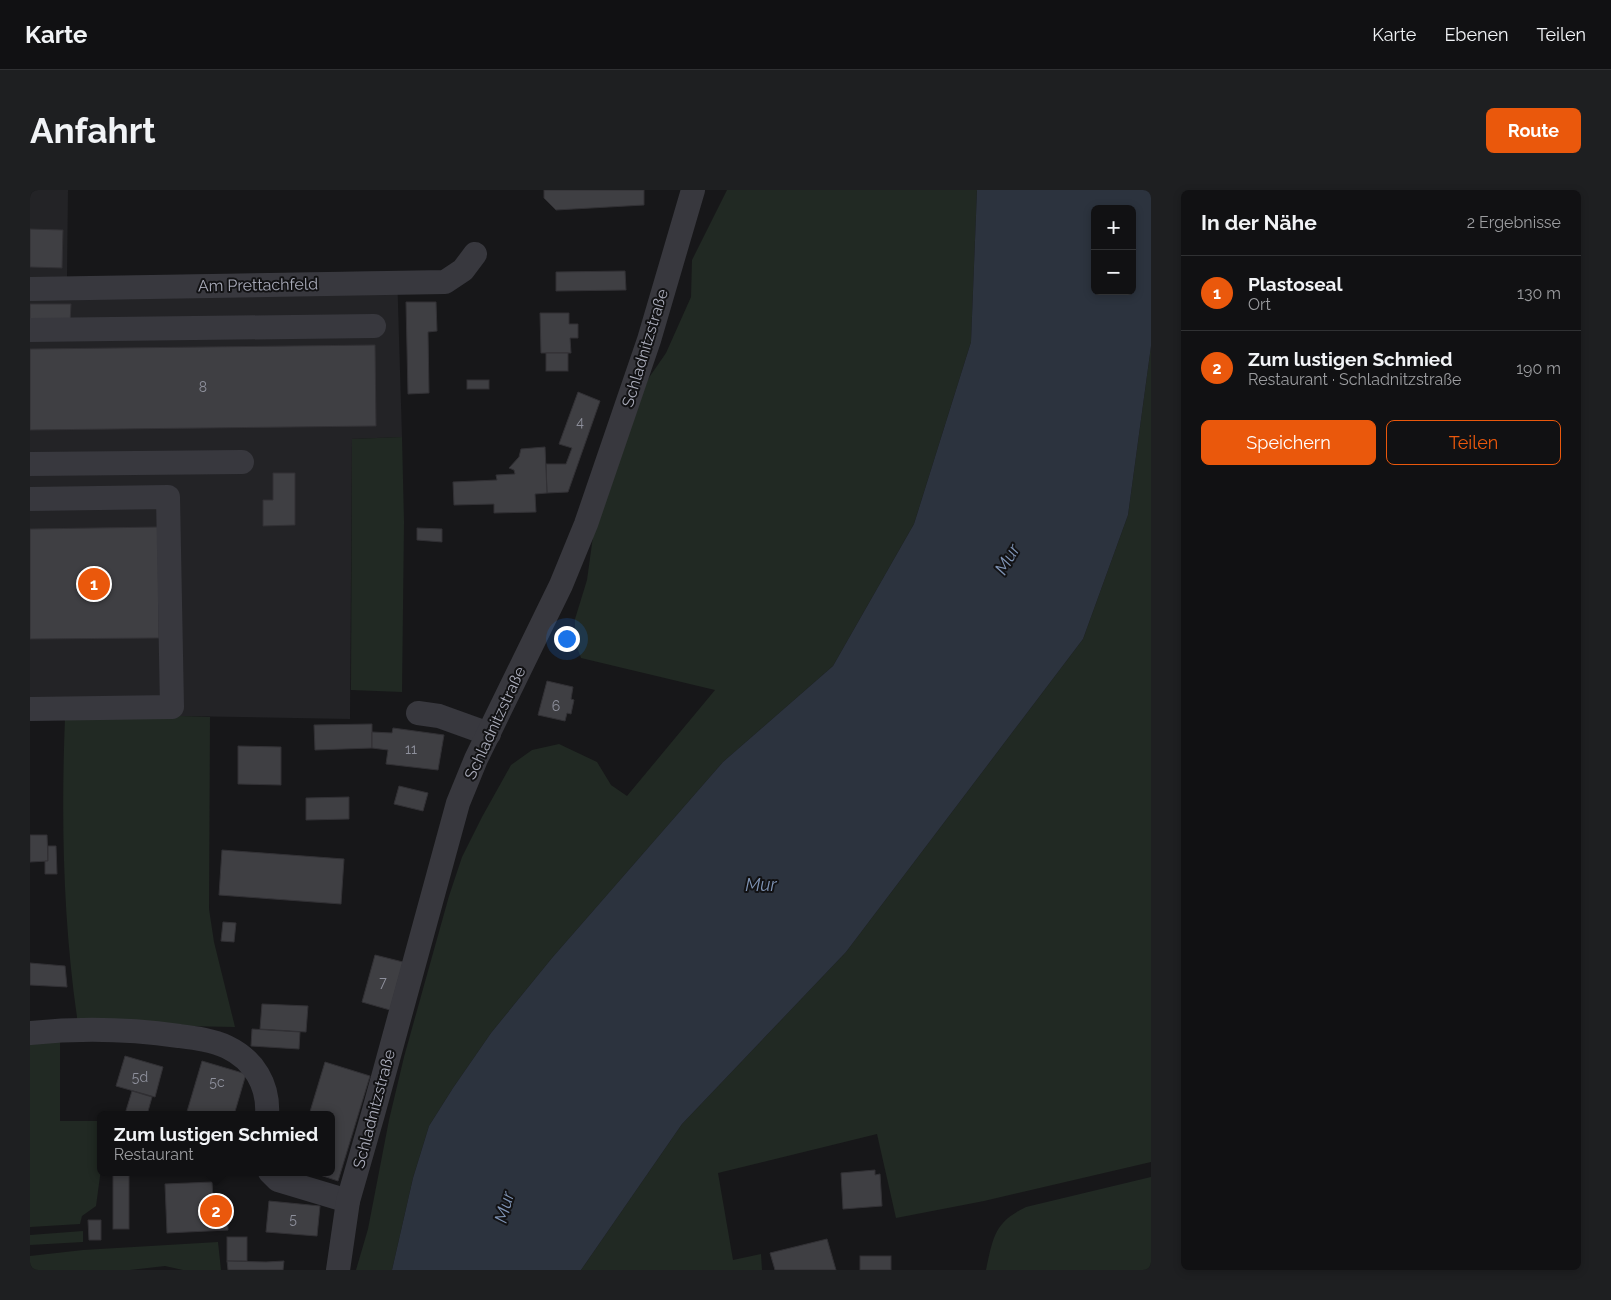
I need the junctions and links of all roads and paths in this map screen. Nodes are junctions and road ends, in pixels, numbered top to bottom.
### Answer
1 (693, 190) edge
2 (475, 254) dead end
3 (30, 289) edge
4 (374, 326) dead end
5 (30, 330) edge
6 (242, 462) dead end
7 (30, 464) edge
8 (30, 499) edge
9 (30, 709) edge
10 (418, 713) dead end
11 (489, 734) junction
12 (30, 1033) edge
13 (266, 1111) edge
14 (274, 1176) edge
15 (348, 1201) junction
16 (338, 1270) edge

1 - 11 street, Schladnitzstraße
2 - 3 street, Am Prettachfeld
4 - 5 street
6 - 7 street
8 - 9 street
10 - 11 street
11 - 15 street, Schladnitzstraße
12 - 13 street
14 - 15 street
15 - 16 street, Schladnitzstraße

